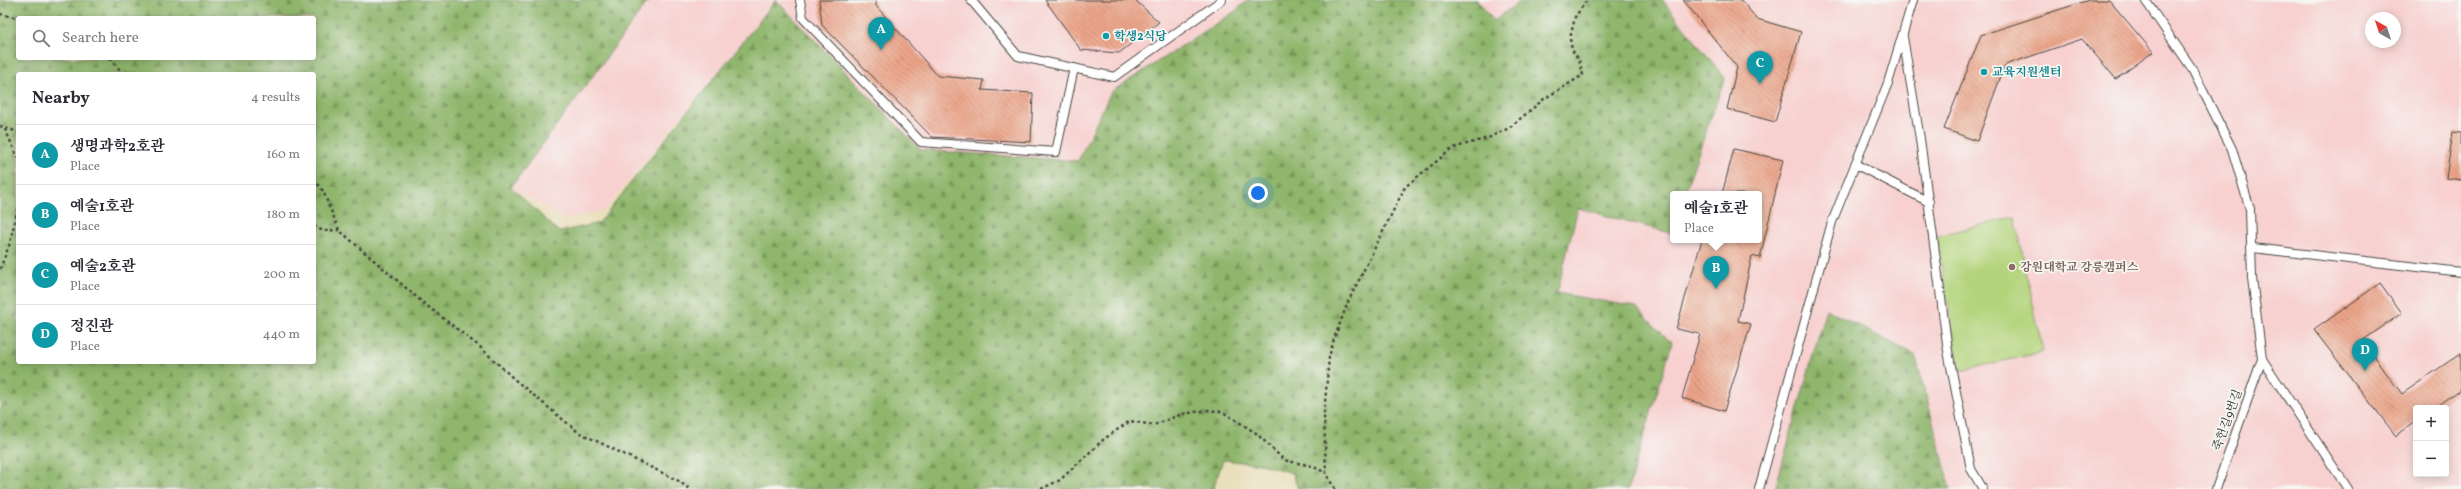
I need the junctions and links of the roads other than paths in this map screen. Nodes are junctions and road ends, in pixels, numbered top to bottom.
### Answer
1 (800, 0) edge
2 (971, 0) edge
3 (1222, 0) edge
4 (1913, 0) edge
5 (2145, 0) edge
6 (1903, 34) junction
7 (1074, 68) junction
8 (1855, 164) junction
9 (1929, 202) junction
10 (2253, 248) junction
11 (2461, 272) edge
12 (2262, 359) junction
13 (1759, 489) edge
14 (1983, 489) edge
15 (2216, 489) edge
16 (2348, 489) edge

1 - 7 lane
2 - 7 lane
3 - 7 lane
4 - 6 lane
5 - 10 lane
6 - 8 lane
6 - 9 lane
8 - 9 lane
8 - 13 lane
9 - 14 lane
10 - 11 lane
10 - 12 lane
12 - 15 lane, 죽헌길9번길
12 - 16 lane

